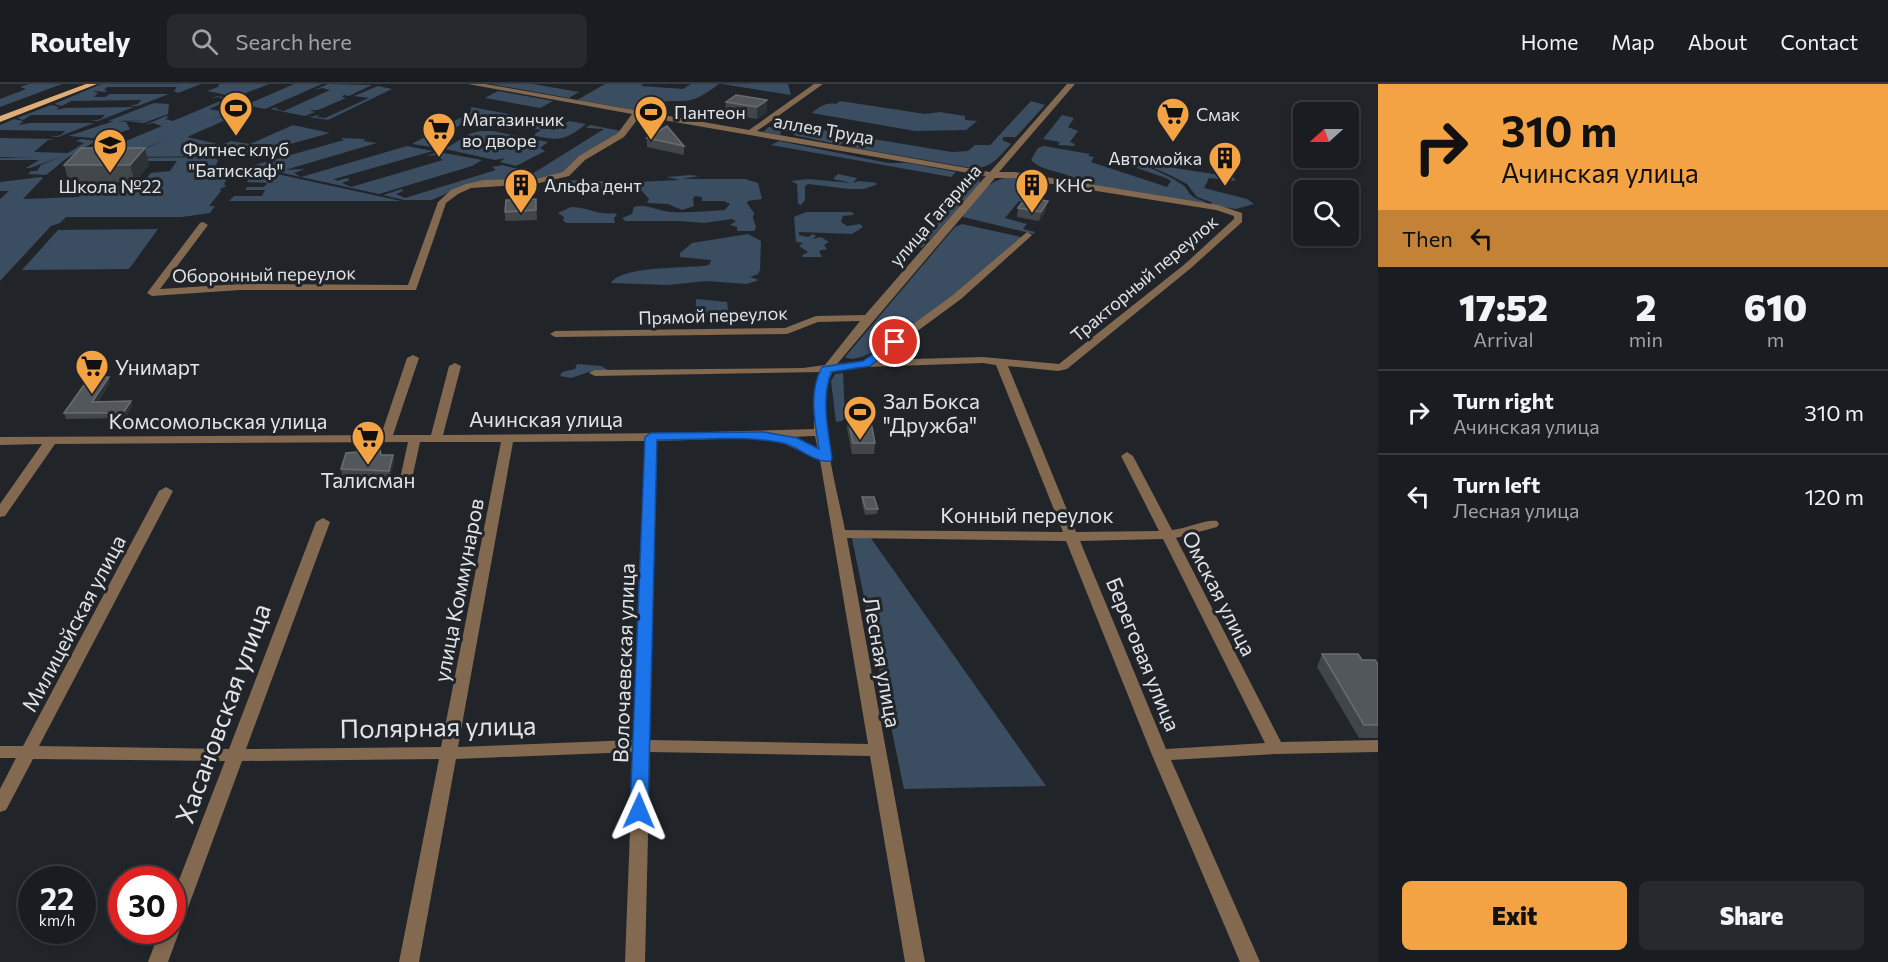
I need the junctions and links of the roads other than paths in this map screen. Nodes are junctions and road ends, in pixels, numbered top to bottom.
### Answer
1 (78, 84) edge
2 (93, 84) edge
3 (475, 84) edge
4 (819, 84) edge
5 (1071, 84) edge
6 (0, 113) edge
7 (639, 113) junction
8 (0, 118) edge
9 (750, 133) junction
10 (993, 175) junction
11 (1239, 216) joint
12 (203, 225) dead end
13 (1027, 235) dead end
14 (868, 318) junction
15 (555, 334) dead end
16 (413, 358) dead end
17 (1000, 361) junction
18 (866, 364) junction
19 (455, 366) dead end
20 (826, 369) junction
21 (595, 373) dead end
22 (821, 432) junction
23 (764, 435) junction
24 (651, 437) junction
25 (415, 438) junction
26 (436, 438) junction
27 (508, 438) junction
28 (386, 439) junction
29 (0, 441) edge
30 (51, 441) junction
31 (1127, 456) dead end
32 (826, 458) junction
33 (406, 479) dead end
34 (166, 491) dead end
35 (0, 513) edge
36 (323, 522) dead end
37 (1212, 524) dead end
38 (840, 534) junction
39 (1167, 535) junction
40 (1072, 537) junction
41 (641, 746) junction
42 (1378, 746) edge
43 (1276, 748) junction
44 (877, 750) junction
45 (0, 752) edge
46 (29, 752) junction
47 (448, 753) junction
48 (236, 755) junction
49 (1160, 755) junction
50 (0, 805) edge
51 (186, 887) edge
52 (165, 944) edge
53 (158, 962) edge
54 (409, 962) edge
55 (635, 962) edge
56 (915, 962) edge
57 (1250, 962) edge

1 - 6 main road
2 - 8 main road
3 - 7 street, аллея Труда
4 - 9 street
5 - 10 street, улица Гагарина
7 - 9 street, аллея Труда
7 - 12 street, Оборонный переулок
9 - 10 street, аллея Труда
10 - 11 street, аллея Труда
10 - 14 street, улица Гагарина
11 - 17 street, Тракторный переулок
13 - 18 street
14 - 15 street, Прямой переулок
14 - 20 street, улица Гагарина
16 - 28 street
17 - 18 street
17 - 40 street, Береговая улица
18 - 20 street
19 - 26 street
20 - 21 street
20 - 22 street, Лесная улица
22 - 23 street, Ачинская улица
22 - 32 street, Лесная улица
23 - 24 street, Ачинская улица
23 - 32 street, Ачинская улица
24 - 27 street, Ачинская улица
24 - 41 street, Волочаевская улица
25 - 26 street, Комсомольская улица
25 - 28 street, Комсомольская улица
25 - 33 street
26 - 27 street, Ачинская улица
27 - 47 street, улица Коммунаров
28 - 30 street, Комсомольская улица
29 - 30 street, Комсомольская улица
30 - 35 street
31 - 39 street, Омская улица
32 - 38 street, Лесная улица
34 - 46 street, Милицейская улица
36 - 48 street, Хасановская улица
37 - 39 street, Конный переулок
38 - 40 street, Конный переулок
38 - 44 street, Лесная улица
39 - 40 street, Конный переулок
39 - 43 street, Омская улица
40 - 49 street, Береговая улица
41 - 44 street, Полярная улица
41 - 47 street, Полярная улица
41 - 55 street, Волочаевская улица
42 - 43 street
43 - 49 street
44 - 56 street, Лесная улица
45 - 46 street, Полярная улица
46 - 48 street, Полярная улица
46 - 50 street, Милицейская улица
47 - 48 street, Полярная улица
47 - 54 street, улица Коммунаров
48 - 51 street, Хасановская улица
49 - 57 street, Береговая улица
52 - 53 street

